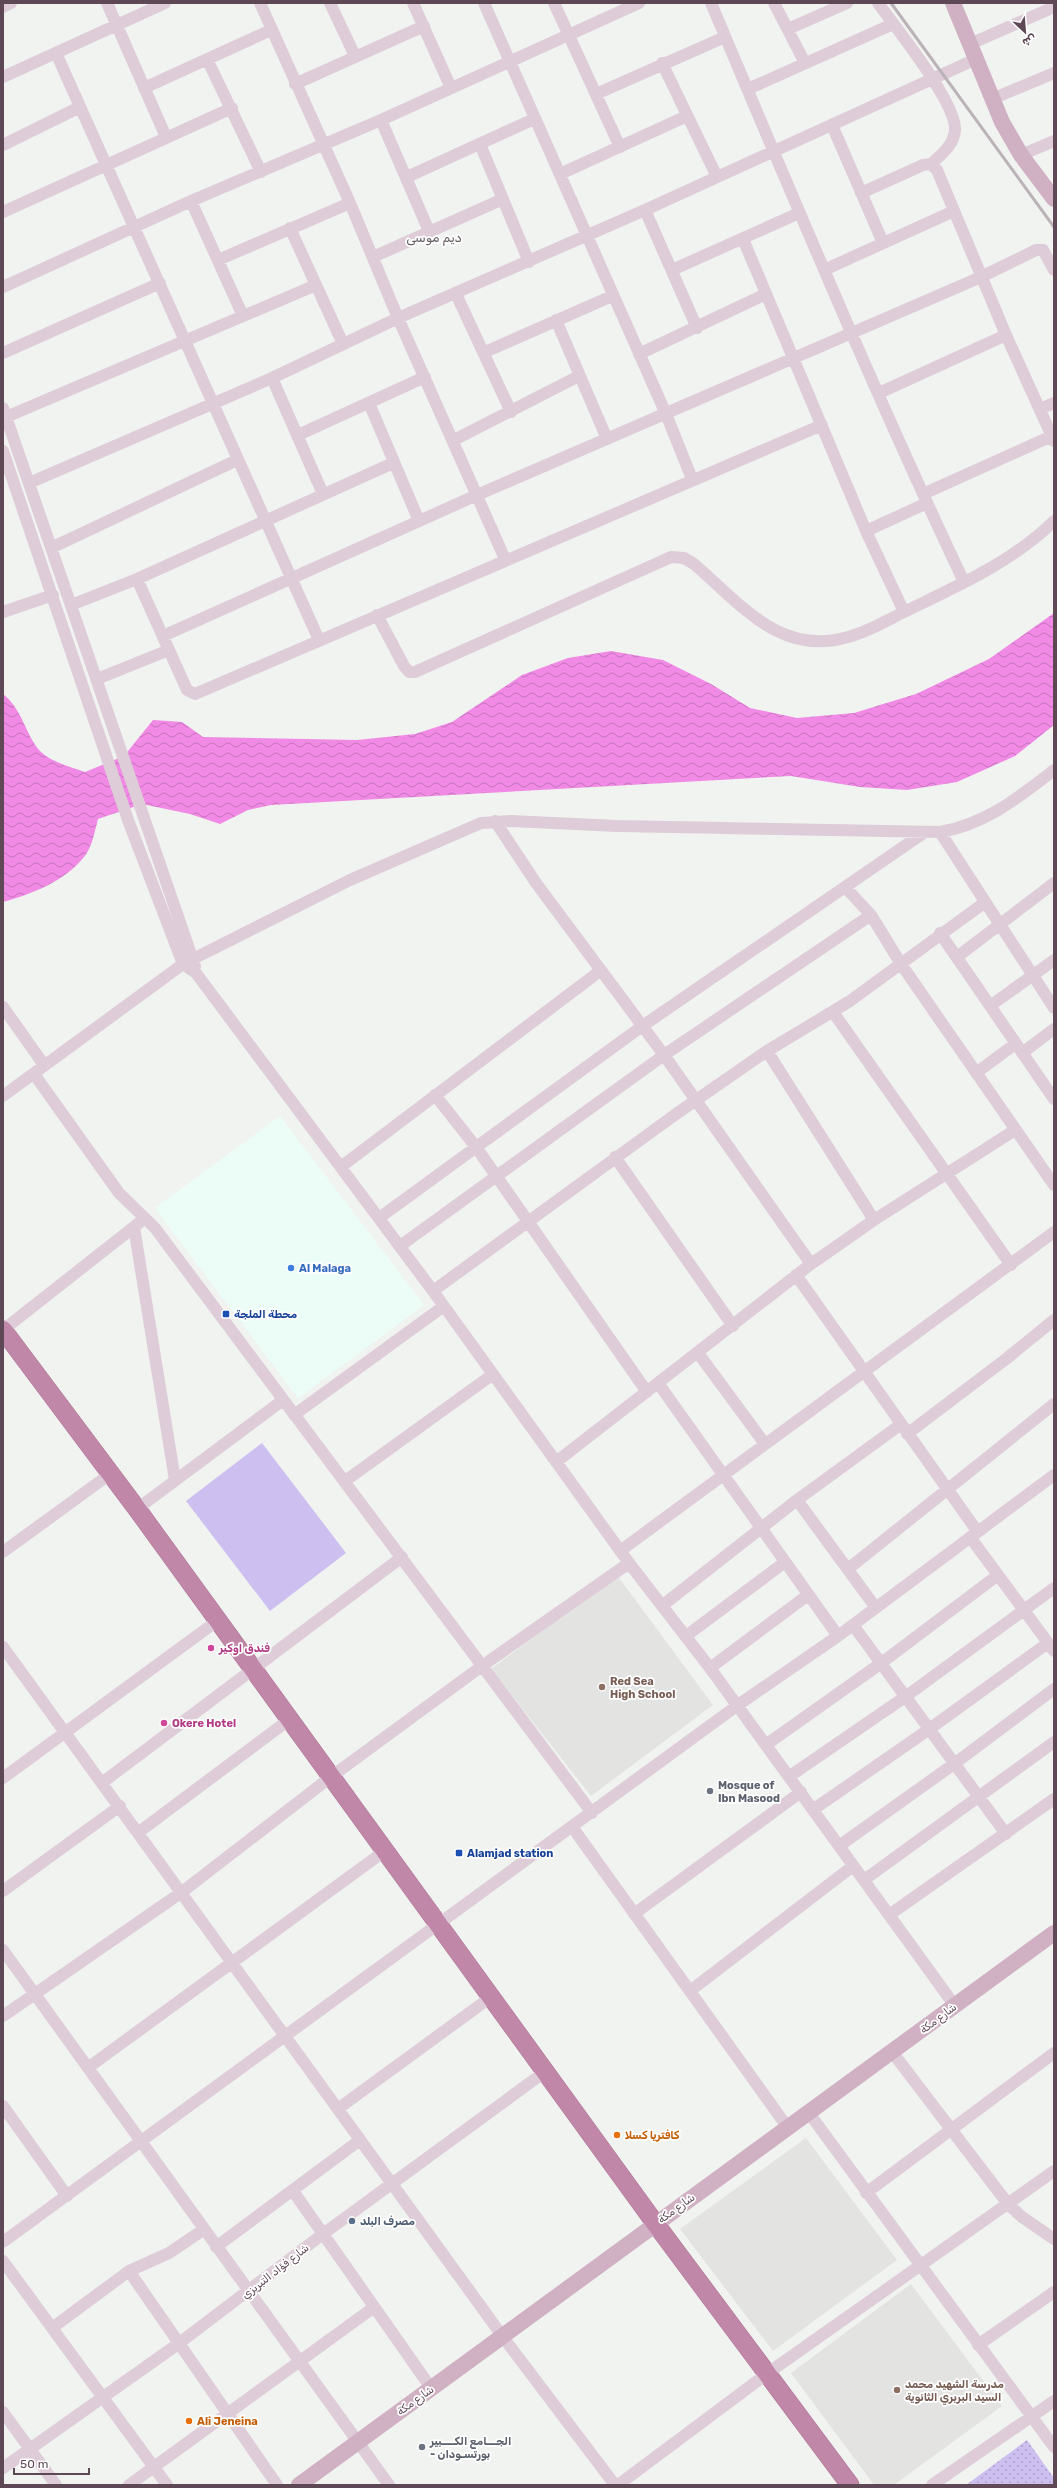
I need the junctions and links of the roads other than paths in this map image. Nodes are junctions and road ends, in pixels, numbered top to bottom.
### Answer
1 (11, 3) edge
2 (107, 3) edge
3 (165, 3) edge
4 (260, 3) edge
5 (413, 3) edge
6 (484, 3) edge
7 (554, 3) edge
8 (639, 3) edge
9 (710, 3) edge
10 (774, 3) edge
11 (847, 3) edge
12 (878, 3) edge
13 (953, 3) edge
14 (333, 4) edge
15 (3, 7) edge
16 (1054, 7) edge
17 (893, 24) junction
18 (117, 25) junction
19 (424, 26) junction
20 (788, 29) junction
21 (271, 30) junction
22 (569, 35) junction
23 (725, 37) junction
24 (970, 44) junction
25 (56, 53) junction
26 (354, 56) junction
27 (207, 59) junction
28 (976, 59) junction
29 (509, 62) junction
30 (662, 63) junction
31 (805, 63) junction
32 (1054, 73) edge
33 (3, 77) edge
34 (932, 79) junction
35 (295, 84) junction
36 (144, 88) junction
37 (451, 88) junction
38 (748, 89) junction
39 (596, 94) junction
40 (992, 99) junction
41 (80, 108) junction
42 (232, 108) junction
43 (687, 116) junction
44 (534, 119) junction
45 (381, 120) junction
46 (832, 125) junction
47 (166, 137) junction
48 (1054, 141) edge
49 (480, 144) junction
50 (3, 145) edge
51 (323, 145) junction
52 (620, 147) junction
53 (774, 152) junction
54 (1021, 155) junction
55 (931, 164) junction
56 (108, 165) junction
57 (261, 172) junction
58 (560, 174) junction
59 (407, 177) junction
60 (717, 177) junction
61 (861, 193) junction
62 (503, 199) junction
63 (1054, 199) edge
64 (191, 201) junction
65 (350, 203) junction
66 (645, 210) junction
67 (3, 212) edge
68 (954, 212) junction
69 (799, 213) junction
70 (135, 226) junction
71 (290, 228) junction
72 (429, 231) junction
73 (586, 236) junction
74 (743, 239) junction
75 (883, 243) junction
76 (373, 257) junction
77 (218, 260) junction
78 (529, 262) junction
79 (672, 270) junction
80 (824, 270) junction
81 (1054, 270) edge
82 (981, 277) junction
83 (160, 283) junction
84 (4, 285) edge
85 (316, 285) junction
86 (456, 294) junction
87 (766, 294) junction
88 (612, 296) junction
89 (243, 316) junction
90 (398, 318) junction
91 (556, 320) junction
92 (697, 328) junction
93 (852, 332) junction
94 (1006, 335) junction
95 (184, 342) junction
96 (343, 344) junction
97 (485, 352) junction
98 (3, 353) edge
99 (639, 354) junction
100 (794, 358) junction
101 (579, 376) junction
102 (425, 377) junction
103 (272, 378) junction
104 (879, 392) junction
105 (369, 403) junction
106 (1054, 403) edge
107 (212, 404) junction
108 (1040, 409) junction
109 (511, 412) junction
110 (5, 413) edge
111 (666, 414) junction
112 (822, 425) junction
113 (298, 435) junction
114 (607, 439) junction
115 (1053, 439) edge
116 (454, 440) junction
117 (3, 451) edge
118 (237, 460) junction
119 (393, 463) junction
120 (692, 479) junction
121 (30, 484) junction
122 (323, 494) junction
123 (477, 495) junction
124 (925, 498) junction
125 (265, 520) junction
126 (419, 521) junction
127 (1054, 522) edge
128 (866, 531) junction
129 (51, 548) junction
130 (505, 559) junction
131 (291, 578) junction
132 (137, 579) junction
133 (964, 582) junction
134 (53, 595) junction
135 (71, 605) junction
136 (3, 612) edge
137 (904, 612) junction
138 (377, 615) junction
139 (163, 636) junction
140 (319, 640) junction
141 (169, 650) junction
142 (96, 679) junction
143 (1054, 770) edge
144 (496, 821) junction
145 (925, 832) junction
146 (940, 832) junction
147 (1054, 883) edge
148 (845, 887) junction
149 (984, 903) junction
150 (870, 915) junction
151 (999, 924) junction
152 (940, 933) junction
153 (957, 957) junction
154 (1054, 960) edge
155 (188, 961) junction
156 (901, 964) junction
157 (600, 971) junction
158 (1034, 975) junction
159 (990, 1006) junction
160 (3, 1007) edge
161 (1054, 1008) edge
162 (833, 1012) junction
163 (641, 1027) junction
164 (1054, 1029) edge
165 (1018, 1048) junction
166 (767, 1052) junction
167 (664, 1055) junction
168 (44, 1065) junction
169 (34, 1074) junction
170 (976, 1074) junction
171 (435, 1095) junction
172 (3, 1096) edge
173 (1054, 1098) edge
174 (696, 1100) junction
175 (1015, 1130) junction
176 (476, 1147) junction
177 (615, 1157) junction
178 (342, 1166) junction
179 (945, 1174) junction
180 (496, 1175) junction
181 (1054, 1185) edge
182 (146, 1217) junction
183 (379, 1218) junction
184 (528, 1220) junction
185 (874, 1220) junction
186 (134, 1227) junction
187 (1054, 1232) edge
188 (400, 1246) junction
189 (811, 1264) junction
190 (1011, 1265) junction
191 (796, 1276) junction
192 (433, 1291) junction
193 (444, 1306) junction
194 (1054, 1320) edge
195 (733, 1326) junction
196 (3, 1330) edge
197 (698, 1353) junction
198 (865, 1372) junction
199 (492, 1375) junction
200 (658, 1383) junction
201 (647, 1392) junction
202 (283, 1400) junction
203 (1054, 1404) edge
204 (294, 1415) junction
205 (904, 1429) junction
206 (765, 1444) junction
207 (556, 1462) junction
208 (110, 1474) junction
209 (723, 1474) junction
210 (1054, 1475) edge
211 (175, 1480) junction
212 (345, 1481) junction
213 (945, 1489) junction
214 (797, 1500) junction
215 (137, 1509) junction
216 (761, 1528) junction
217 (973, 1534) junction
218 (620, 1551) junction
219 (3, 1552) edge
220 (402, 1556) junction
221 (785, 1562) junction
222 (629, 1563) junction
223 (848, 1569) junction
224 (998, 1576) junction
225 (1054, 1588) edge
226 (808, 1595) junction
227 (663, 1605) junction
228 (876, 1608) junction
229 (1023, 1611) junction
230 (217, 1621) junction
231 (853, 1625) junction
232 (686, 1636) junction
233 (838, 1636) junction
234 (3, 1647) edge
235 (1051, 1647) edge
236 (880, 1664) junction
237 (482, 1666) junction
238 (710, 1668) junction
239 (253, 1669) junction
240 (1054, 1689) edge
241 (905, 1697) junction
242 (738, 1705) junction
243 (290, 1719) junction
244 (928, 1730) junction
245 (64, 1732) junction
246 (1054, 1742) edge
247 (767, 1744) junction
248 (954, 1764) junction
249 (332, 1776) junction
250 (790, 1776) junction
251 (3, 1778) edge
252 (102, 1782) junction
253 (801, 1792) junction
254 (979, 1798) junction
255 (1054, 1799) edge
256 (120, 1806) junction
257 (814, 1809) junction
258 (592, 1813) junction
259 (573, 1828) junction
260 (140, 1832) junction
261 (1006, 1834) junction
262 (839, 1846) junction
263 (386, 1850) junction
264 (853, 1866) junction
265 (864, 1880) junction
266 (3, 1891) edge
267 (182, 1892) junction
268 (634, 1914) junction
269 (889, 1915) junction
270 (440, 1924) junction
271 (1054, 1933) edge
272 (3, 1950) edge
273 (233, 1963) junction
274 (690, 1992) junction
275 (36, 1993) junction
276 (491, 1997) junction
277 (955, 2006) junction
278 (3, 2016) edge
279 (286, 2037) junction
280 (893, 2053) junction
281 (1054, 2053) edge
282 (89, 2067) junction
283 (546, 2071) junction
284 (3, 2106) edge
285 (339, 2108) junction
286 (809, 2113) junction
287 (788, 2128) junction
288 (952, 2130) junction
289 (360, 2140) junction
290 (142, 2142) junction
291 (1054, 2171) edge
292 (393, 2184) junction
293 (293, 2190) junction
294 (866, 2193) junction
295 (67, 2196) junction
296 (1008, 2204) junction
297 (655, 2223) junction
298 (203, 2230) junction
299 (323, 2234) junction
300 (1054, 2239) edge
301 (3, 2242) edge
302 (216, 2247) junction
303 (3, 2260) edge
304 (920, 2266) junction
305 (129, 2271) junction
306 (249, 2291) junction
307 (1054, 2292) edge
308 (373, 2308) junction
309 (52, 2328) junction
310 (503, 2337) junction
311 (178, 2344) junction
312 (978, 2345) junction
313 (298, 2360) junction
314 (768, 2374) junction
315 (431, 2388) junction
316 (102, 2397) junction
317 (1054, 2401) edge
318 (3, 2412) edge
319 (227, 2413) junction
320 (1031, 2417) junction
321 (357, 2442) junction
322 (1054, 2447) edge
323 (30, 2449) junction
324 (154, 2467) junction
325 (3, 2468) edge
326 (56, 2485) edge
327 (129, 2485) edge
328 (167, 2485) edge
329 (277, 2485) edge
330 (300, 2485) edge
331 (389, 2485) edge
332 (616, 2485) edge
333 (850, 2485) edge
334 (932, 2485) edge

1 - 15 street
2 - 18 street
3 - 18 street
4 - 21 street
5 - 19 street
6 - 29 street
7 - 22 street
8 - 22 street
9 - 23 street
10 - 20 street
11 - 20 street
12 - 17 street
13 - 24 main road
14 - 26 street
16 - 24 street
17 - 31 street
17 - 34 street
18 - 25 street
18 - 36 street
19 - 26 street
19 - 37 street
20 - 31 street
21 - 27 street
21 - 35 street
22 - 29 street
22 - 39 street
23 - 30 street
23 - 38 street
24 - 28 main road
25 - 33 street
25 - 41 street
26 - 35 street
27 - 36 street
27 - 42 street
28 - 34 street
28 - 40 main road
29 - 37 street
29 - 44 street
30 - 39 street
30 - 43 street
31 - 38 street
32 - 40 street
34 - 46 street
34 - 55 street
35 - 51 street
36 - 47 street
37 - 45 street
38 - 53 street
39 - 52 street
40 - 54 main road
41 - 50 street
41 - 56 street
42 - 47 street
42 - 57 street
43 - 52 street
43 - 60 street
44 - 49 street
44 - 58 street
45 - 51 street
45 - 59 street
46 - 53 street
46 - 61 street
47 - 56 street
48 - 54 street
49 - 59 street
49 - 62 street
51 - 57 street
51 - 65 street
52 - 58 street
53 - 60 street
53 - 69 street
54 - 63 main road
55 - 61 street
55 - 68 street
56 - 67 street
56 - 70 street
57 - 64 street
58 - 73 street
59 - 72 street
60 - 66 street
61 - 75 street
62 - 72 street
62 - 78 street
64 - 70 street
64 - 77 street
65 - 71 street
65 - 76 street
66 - 73 street
66 - 79 street
68 - 75 street
68 - 82 street
69 - 74 street
69 - 80 street
70 - 83 street
70 - 84 street
71 - 77 street
71 - 85 street
72 - 76 street
73 - 78 street
73 - 88 street
74 - 79 street
74 - 87 street
75 - 80 street
76 - 90 street
77 - 89 street
78 - 86 street
79 - 92 street
80 - 93 street
81 - 82 street
82 - 93 street
82 - 94 street
83 - 95 street
83 - 98 street
85 - 89 street
85 - 96 street
86 - 90 street
86 - 97 street
87 - 92 street
87 - 100 street
88 - 91 street
88 - 99 street
89 - 95 street
90 - 96 street
90 - 102 street
91 - 97 street
91 - 101 street
92 - 99 street
93 - 100 street
93 - 104 street
94 - 104 street
94 - 108 street
95 - 107 street
95 - 110 street
96 - 103 street
97 - 109 street
99 - 111 street
100 - 111 street
100 - 112 street
101 - 109 street
101 - 114 street
102 - 105 street
102 - 116 street
103 - 107 street
103 - 113 street
104 - 124 street
105 - 113 street
105 - 119 street
106 - 108 street
107 - 118 street
107 - 121 street
108 - 115 street
109 - 116 street
110 - 121 street
111 - 114 street
111 - 120 street
112 - 120 street
112 - 128 street
113 - 122 street
114 - 123 street
115 - 124 street
116 - 123 street
117 - 134 street
118 - 125 street
118 - 129 street
119 - 122 street
119 - 126 street
120 - 130 street
121 - 129 street
122 - 125 street
123 - 126 street
123 - 130 street
124 - 128 street
124 - 133 street
125 - 131 street
125 - 132 street
126 - 131 street
127 - 133 street
128 - 137 street
129 - 135 street
130 - 138 street
131 - 139 street
131 - 140 street
132 - 135 street
132 - 139 street
133 - 137 street
134 - 136 street
134 - 155 street
135 - 142 street
137 - 138 street
138 - 140 street
139 - 141 street
140 - 141 street
141 - 142 street
142 - 155 street
143 - 146 street
144 - 145 street
144 - 155 street
144 - 157 street
145 - 146 street
145 - 148 street
146 - 149 street
147 - 151 street
148 - 150 street
148 - 163 street
149 - 151 street
149 - 152 street
150 - 156 street
150 - 167 street
151 - 153 street
151 - 158 street
152 - 153 street
152 - 156 street
153 - 159 street
154 - 158 street
155 - 168 street
155 - 178 street
156 - 162 street
156 - 170 street
157 - 163 street
157 - 171 street
158 - 159 street
158 - 161 street
159 - 165 street
160 - 168 street
162 - 166 street
162 - 179 street
163 - 167 street
163 - 176 street
164 - 165 street
165 - 170 street
165 - 173 street
166 - 174 street
166 - 185 street
167 - 174 street
167 - 180 street
168 - 169 street
169 - 172 street
169 - 182 street
170 - 175 street
171 - 176 street
171 - 178 street
174 - 177 street
174 - 189 street
175 - 179 street
175 - 181 street
176 - 180 street
176 - 183 street
177 - 184 street
177 - 195 street
178 - 183 street
179 - 185 street
179 - 190 street
180 - 184 street
180 - 188 street
182 - 186 street
182 - 202 street
183 - 188 street
184 - 192 street
184 - 201 street
185 - 189 street
186 - 196 street
186 - 211 street
187 - 190 street
188 - 192 street
189 - 191 street
190 - 198 street
191 - 195 street
191 - 198 street
192 - 193 street
193 - 199 street
193 - 204 street
194 - 205 street
195 - 197 street
196 - 208 highway
197 - 200 street
197 - 206 street
198 - 205 street
198 - 206 street
199 - 207 street
199 - 212 street
200 - 201 street
200 - 209 street
201 - 207 street
202 - 204 street
202 - 211 street
203 - 213 street
204 - 212 street
205 - 213 street
205 - 214 street
206 - 209 street
207 - 218 street
208 - 215 highway
208 - 219 street
209 - 216 street
209 - 218 street
210 - 217 street
211 - 215 street
212 - 220 street
213 - 217 street
213 - 223 street
214 - 216 street
214 - 223 street
215 - 230 highway
216 - 221 street
216 - 227 street
217 - 224 street
217 - 228 street
218 - 222 street
220 - 237 street
220 - 239 street
221 - 226 street
221 - 232 street
222 - 227 street
222 - 237 street
223 - 228 street
224 - 229 street
224 - 236 street
225 - 229 street
226 - 233 street
226 - 238 street
227 - 232 street
228 - 231 street
229 - 235 street
229 - 241 street
230 - 239 highway
230 - 245 street
231 - 233 street
231 - 236 street
232 - 238 street
233 - 242 street
234 - 245 street
235 - 244 street
236 - 241 street
236 - 247 street
237 - 249 street
237 - 258 street
238 - 242 street
239 - 243 highway
239 - 252 street
240 - 248 street
241 - 244 street
241 - 250 street
242 - 247 street
242 - 258 street
243 - 249 highway
243 - 260 street
244 - 248 street
244 - 257 street
245 - 251 street
245 - 252 street
246 - 254 street
247 - 250 street
248 - 254 street
248 - 262 street
249 - 263 highway
249 - 267 street
250 - 253 street
252 - 256 street
253 - 257 street
253 - 268 street
254 - 261 street
254 - 265 street
255 - 261 street
256 - 260 street
256 - 266 street
257 - 262 street
258 - 259 street
259 - 268 street
259 - 270 street
260 - 267 street
261 - 269 street
262 - 264 street
263 - 270 highway
263 - 273 street
264 - 265 street
264 - 274 street
265 - 269 street
267 - 273 street
267 - 275 street
268 - 274 street
269 - 277 street
270 - 276 highway
270 - 279 street
271 - 277 main road, شارع مكة
272 - 275 street
273 - 279 street
273 - 282 street
274 - 287 street
275 - 278 street
275 - 282 street
276 - 283 highway
276 - 285 street
277 - 280 main road, شارع مكة
279 - 285 street
279 - 290 street
280 - 286 main road, شارع مكة
280 - 288 street
281 - 288 street
282 - 290 street
283 - 292 street, شارع فؤاد التبريزي
283 - 297 highway
284 - 295 street
285 - 289 street
286 - 287 main road, شارع مكة
286 - 294 street
287 - 297 main road, شارع مكة
288 - 294 street
288 - 296 street
289 - 292 street
289 - 293 street
290 - 295 street
290 - 298 street
291 - 296 street
292 - 299 street, شارع فؤاد التبريزي
292 - 310 street
293 - 299 street
293 - 302 street
294 - 304 street
295 - 301 street
296 - 300 street
296 - 304 street
297 - 310 main road, شارع مكة
297 - 314 highway
298 - 302 street
298 - 305 street
299 - 306 street, شارع فؤاد التبريزي
299 - 308 street
302 - 306 street
303 - 309 street
304 - 312 street
304 - 314 street
305 - 309 street
305 - 311 street
306 - 311 street, شارع فؤاد التبريزي
306 - 313 street
307 - 312 street
308 - 313 street
308 - 315 street
309 - 316 street
310 - 315 main road, شارع مكة
310 - 332 street
311 - 316 street, شارع فؤاد التبريزي
311 - 319 street
312 - 320 street
313 - 319 street
313 - 321 street
314 - 332 street
314 - 333 highway
315 - 321 main road, شارع مكة
316 - 323 street, شارع فؤاد التبريزي
316 - 324 street
317 - 320 street
318 - 323 street
319 - 324 street
319 - 329 street
320 - 322 street
320 - 334 street
321 - 330 main road, شارع مكة
321 - 331 street
323 - 325 street, شارع فؤاد التبريزي
323 - 326 street
324 - 327 street
324 - 328 street

